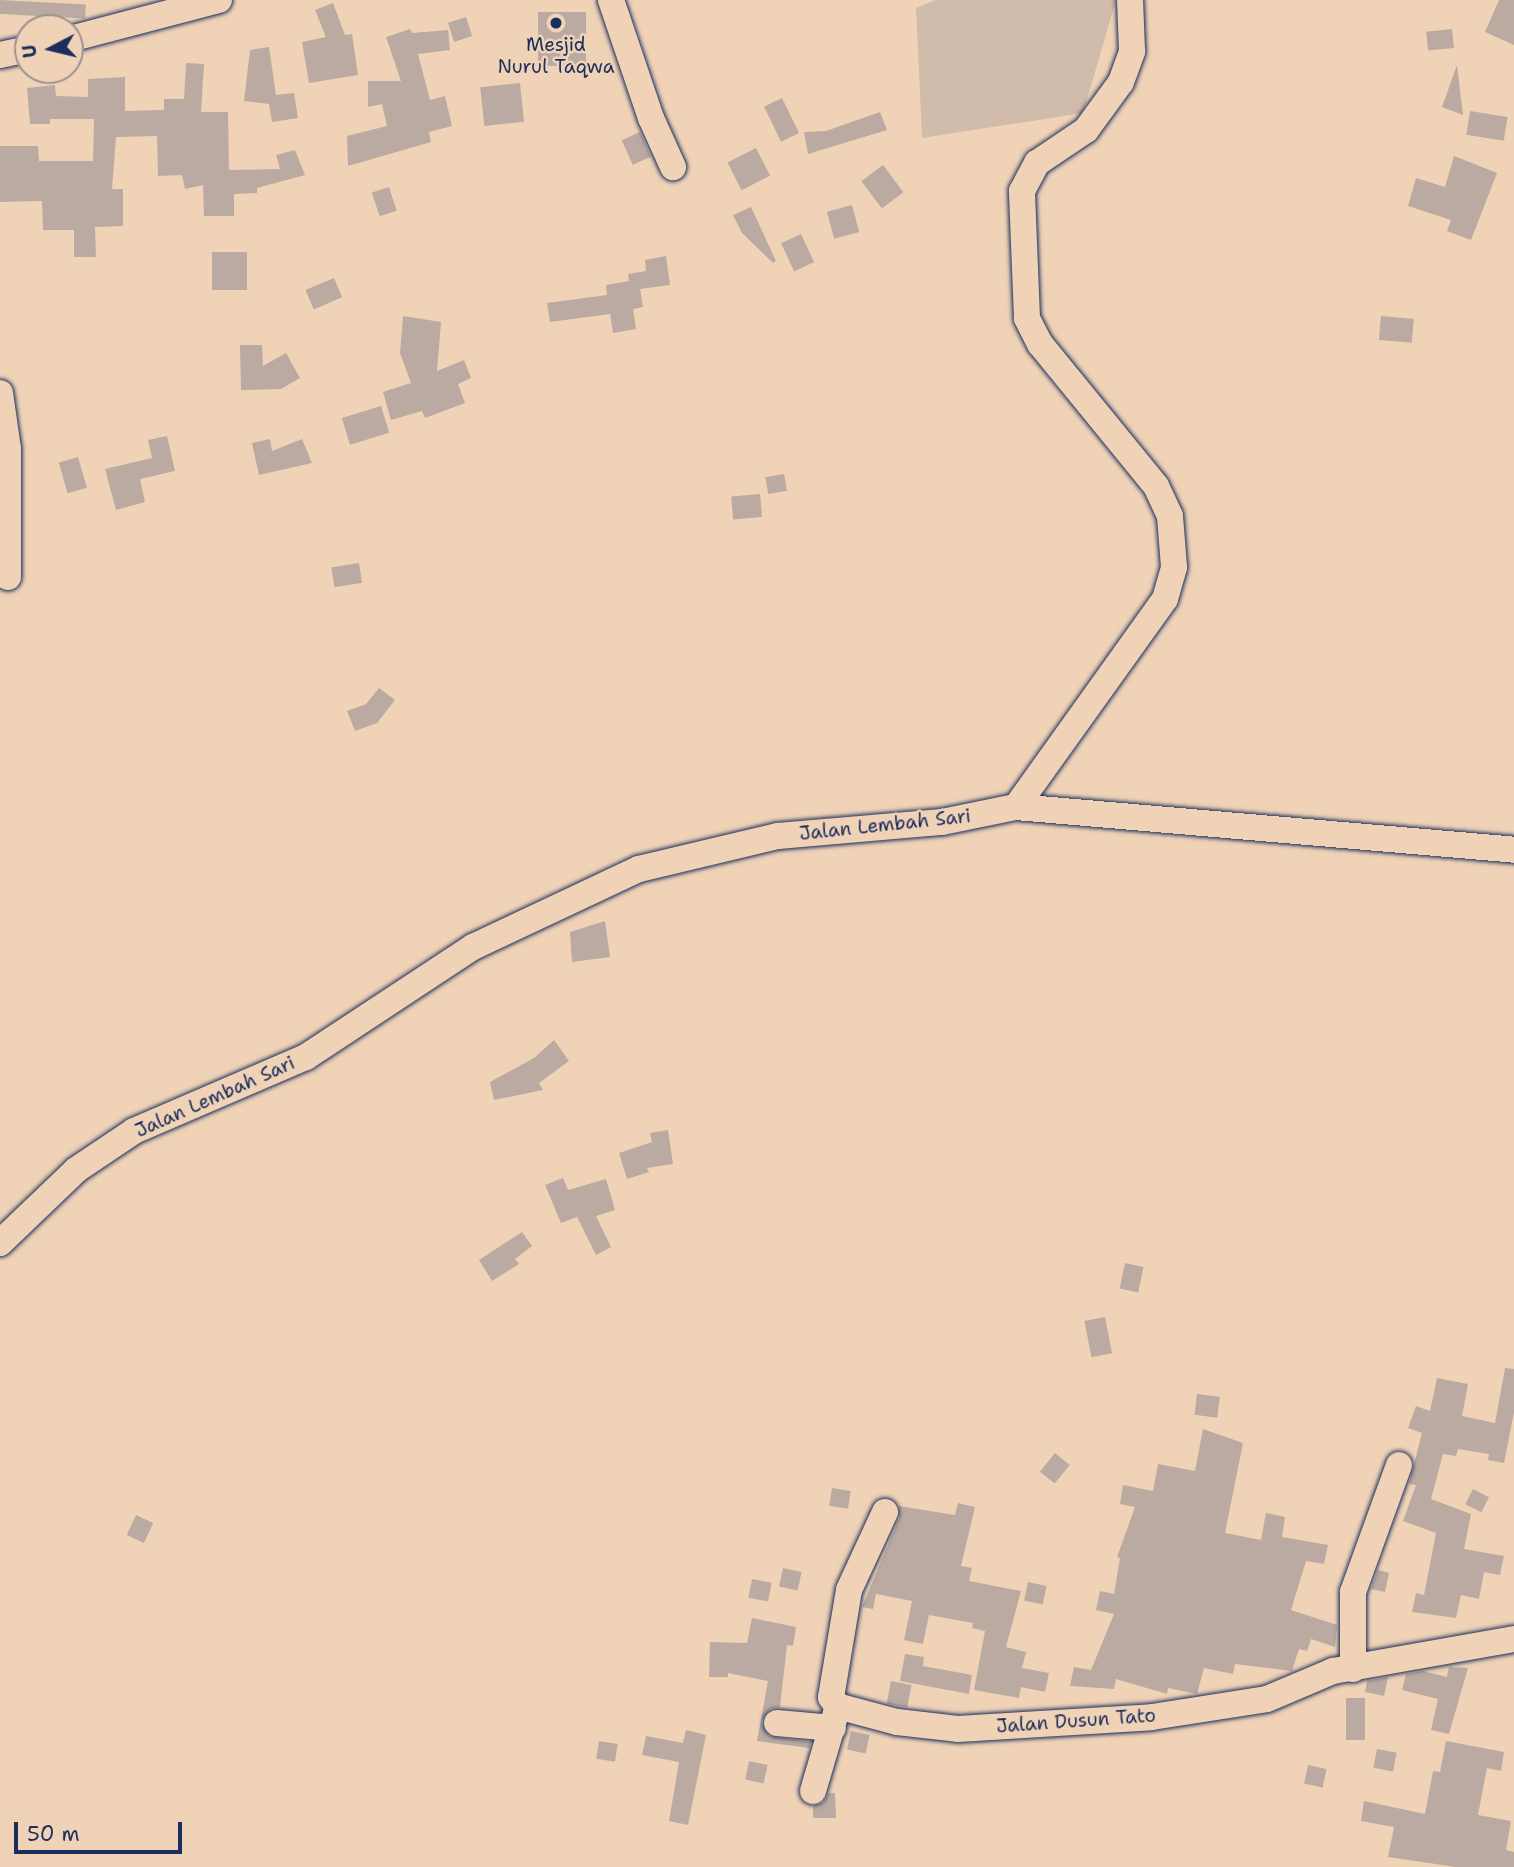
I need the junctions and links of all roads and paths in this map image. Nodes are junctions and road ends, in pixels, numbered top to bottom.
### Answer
1 (219, 0) edge
2 (611, 0) edge
3 (1130, 0) edge
4 (84, 35) edge
5 (673, 167) dead end
6 (0, 393) edge
7 (8, 577) dead end
8 (1016, 807) junction
9 (1514, 850) edge
10 (0, 1243) edge
11 (1399, 1465) dead end
12 (885, 1512) dead end
13 (1514, 1639) edge
14 (1353, 1669) junction
15 (835, 1717) junction
16 (778, 1723) dead end
17 (813, 1791) dead end

1 - 4 street
2 - 5 street
3 - 8 street
6 - 7 street
8 - 9 street, Jalan Lembah Sari
8 - 10 street, Jalan Lembah Sari
11 - 14 street
12 - 15 street
13 - 14 street, Jalan Dusun Tato
14 - 15 street, Jalan Dusun Tato
15 - 16 street, Jalan Dusun Tato
15 - 17 street

